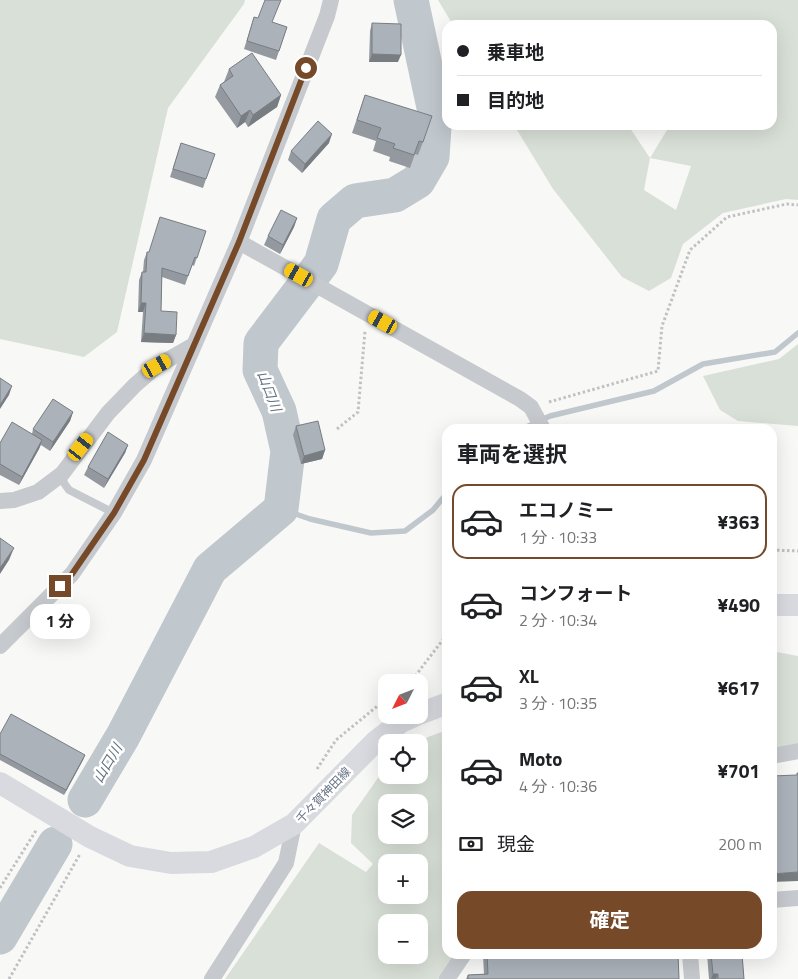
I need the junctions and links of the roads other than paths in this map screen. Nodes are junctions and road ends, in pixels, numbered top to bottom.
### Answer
1 (331, 0) edge
2 (239, 242) junction
3 (194, 345) junction
4 (540, 424) edge
5 (62, 474) junction
6 (0, 501) edge
7 (114, 513) junction
8 (777, 605) edge
9 (798, 605) edge
10 (0, 646) edge
11 (442, 705) edge
12 (428, 711) edge
13 (398, 724) edge
14 (798, 751) edge
15 (777, 755) edge
16 (0, 783) edge
17 (294, 824) junction
18 (798, 898) edge
19 (777, 900) edge
20 (461, 959) edge
21 (690, 959) edge
22 (212, 979) edge
23 (447, 979) edge
24 (692, 979) edge

1 - 2 street
2 - 3 street
2 - 4 street
3 - 5 street
3 - 7 street
5 - 6 street
5 - 7 lane
7 - 10 street
8 - 9 main road
11 - 12 main road, 千々賀神田線
13 - 17 main road, 千々賀神田線
14 - 15 street
16 - 17 main road, 千々賀神田線
17 - 22 street
18 - 19 street
20 - 23 street
21 - 24 street

